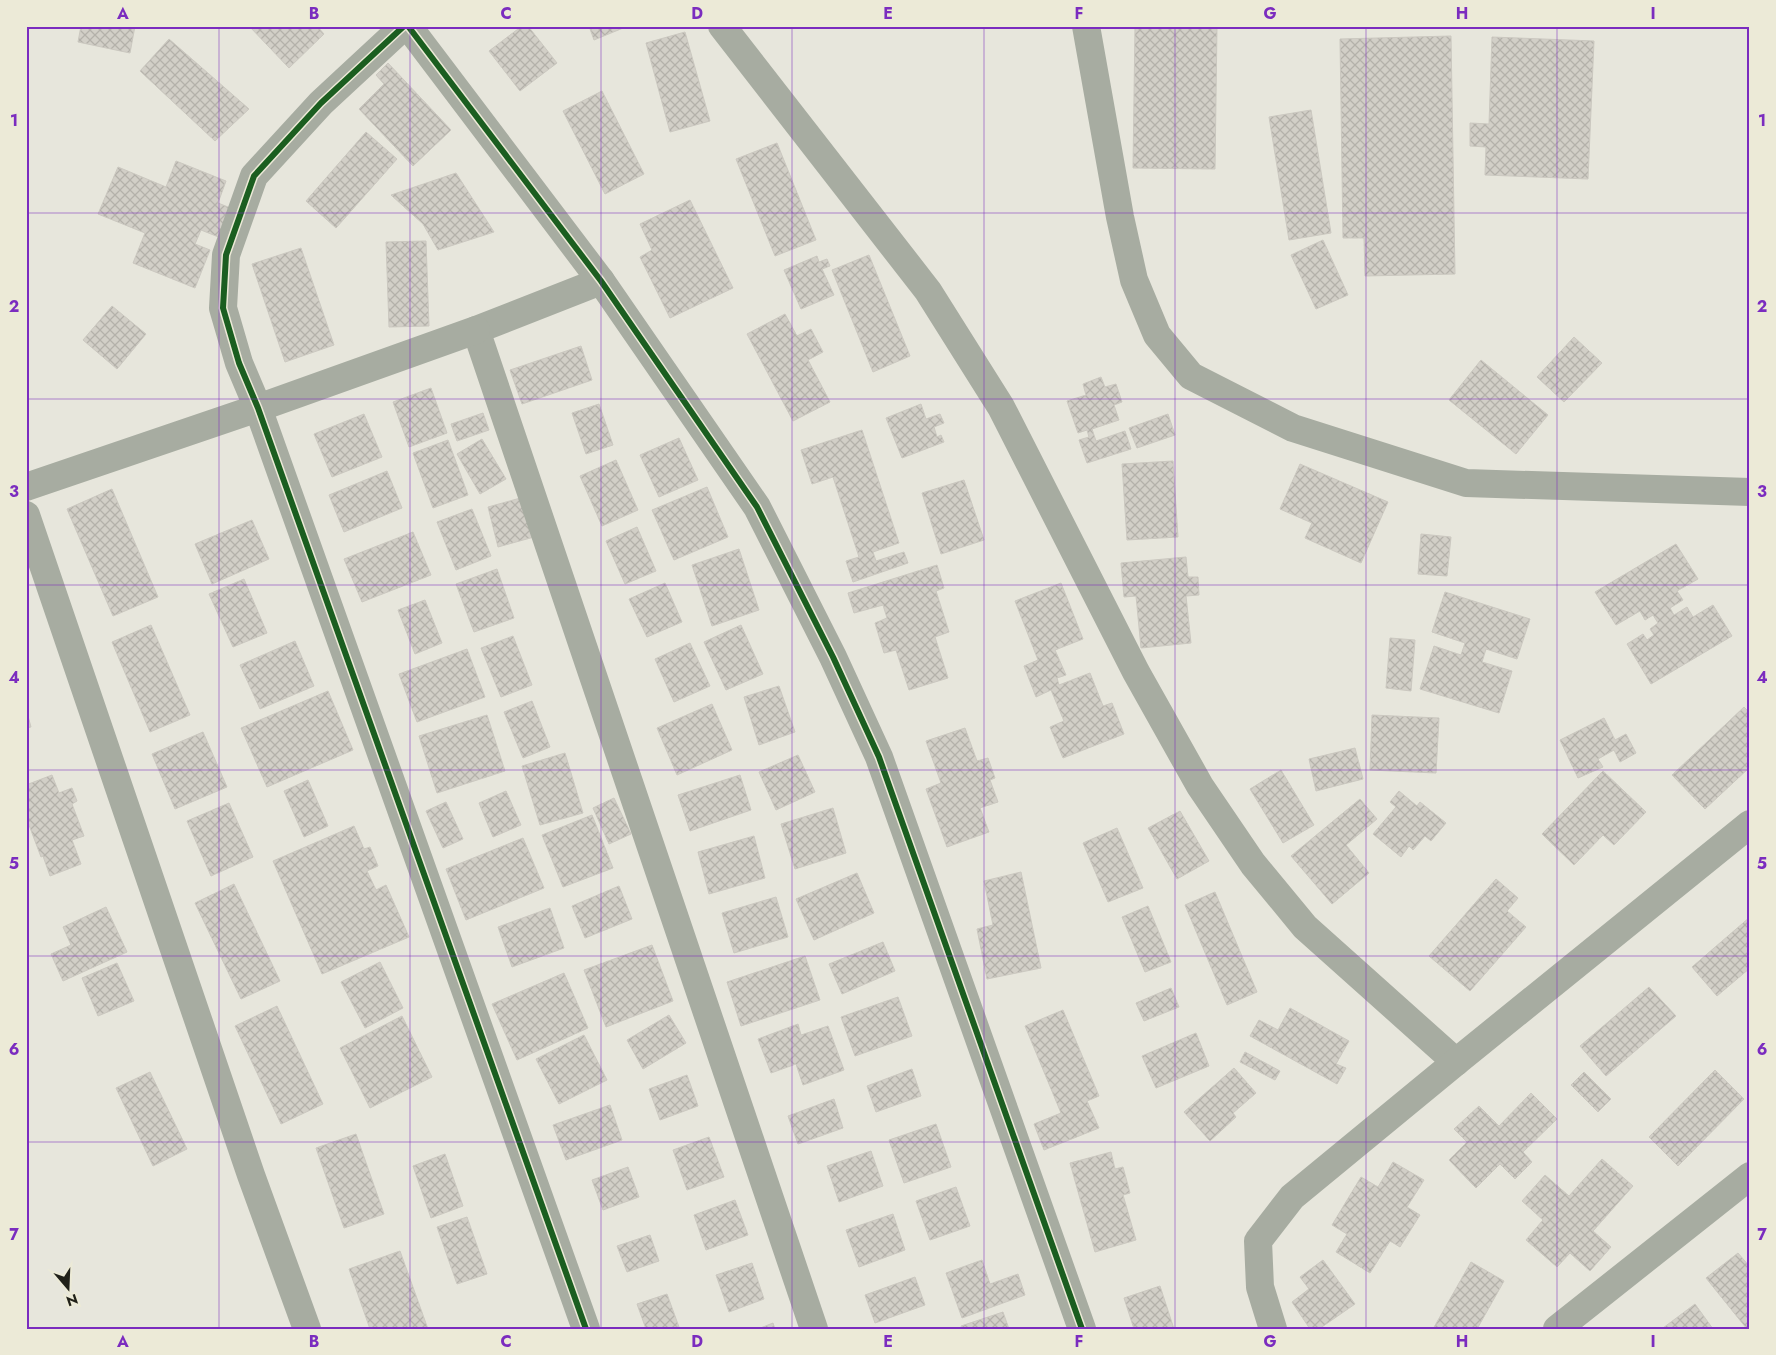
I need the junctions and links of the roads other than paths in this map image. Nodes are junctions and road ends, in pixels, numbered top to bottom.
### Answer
1 (722, 26) edge
2 (1086, 26) edge
3 (414, 29) edge
4 (601, 281) junction
5 (476, 330) junction
6 (258, 408) junction
7 (26, 487) edge
8 (1750, 492) edge
9 (26, 515) edge
10 (1750, 824) edge
11 (1456, 1062) junction
12 (1750, 1176) edge
13 (307, 1329) edge
14 (586, 1329) edge
15 (814, 1329) edge
16 (1082, 1329) edge
17 (1273, 1329) edge
18 (1557, 1329) edge

1 - 11 street
2 - 8 street
3 - 4 street
3 - 6 street
4 - 5 street
4 - 16 street
5 - 6 street
5 - 15 street
6 - 7 street
6 - 14 street
9 - 13 street
10 - 11 street
11 - 17 street
12 - 18 street

